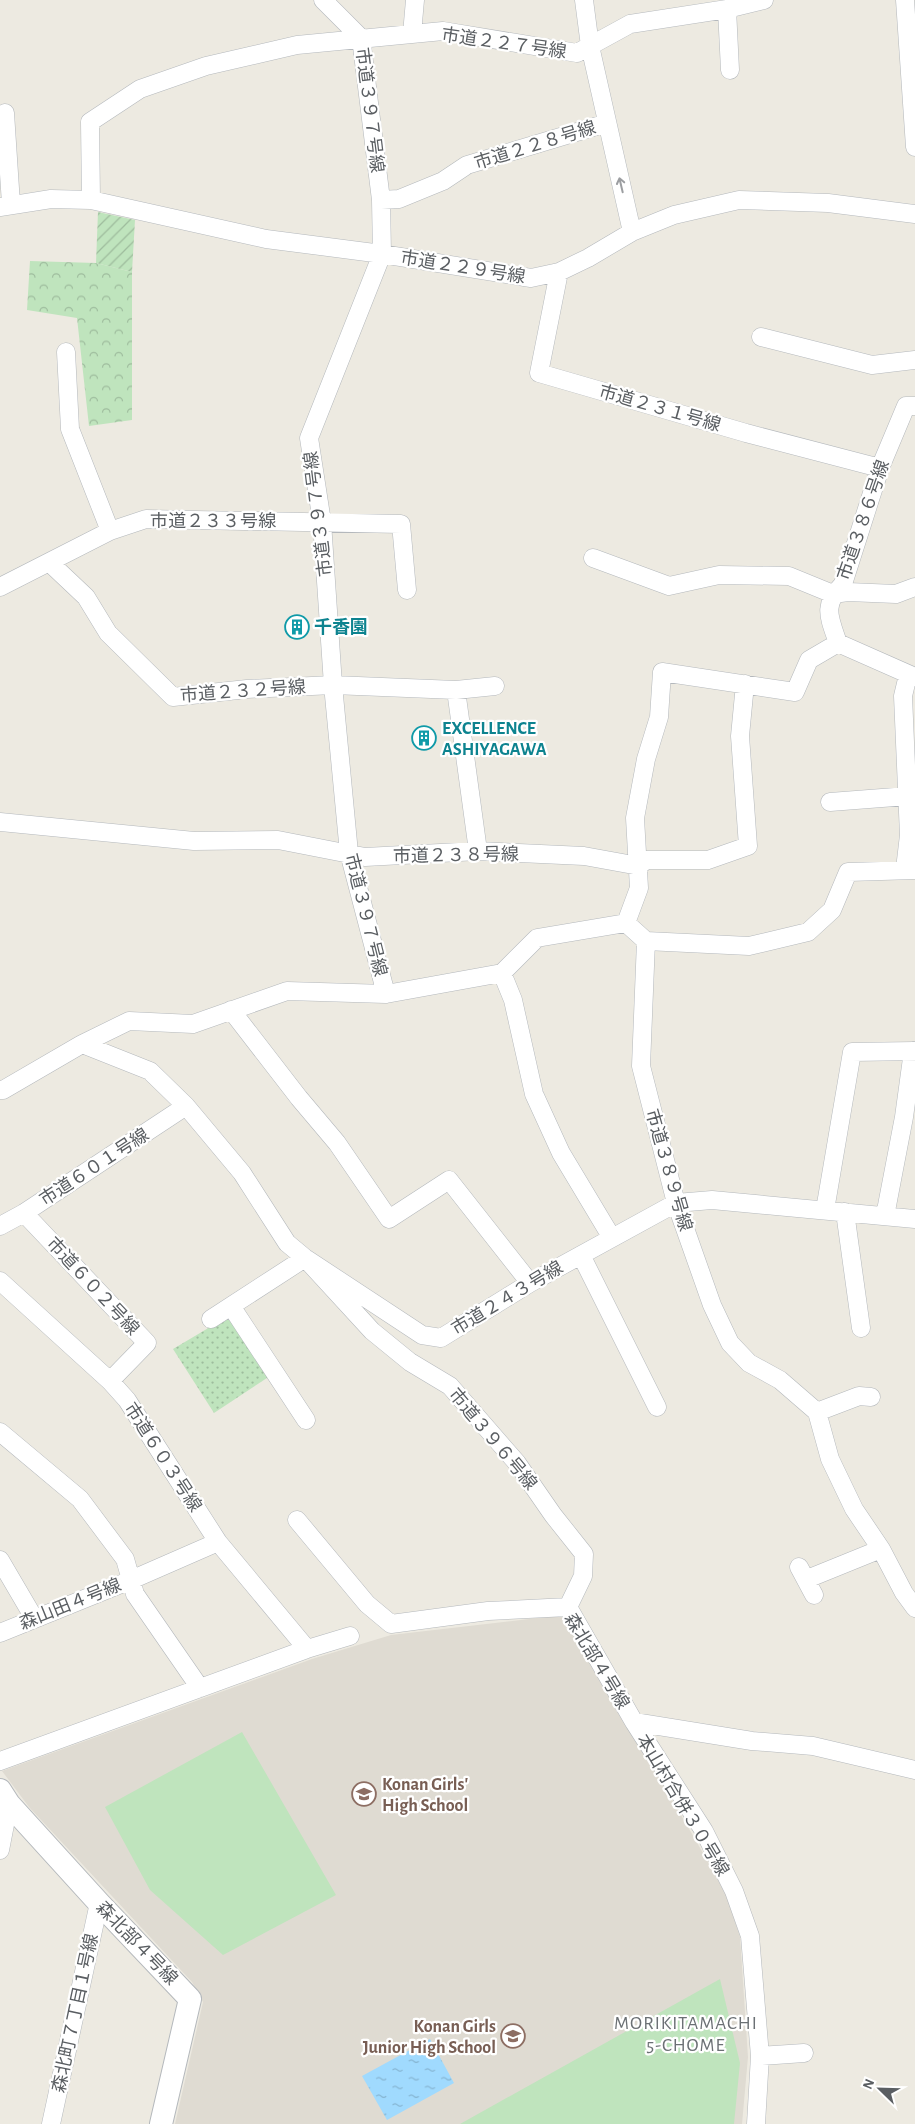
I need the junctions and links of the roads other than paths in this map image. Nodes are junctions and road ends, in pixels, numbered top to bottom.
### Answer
1 (322, 0) edge
2 (415, 0) edge
3 (584, 0) edge
4 (764, 0) edge
5 (905, 0) edge
6 (727, 9) junction
7 (412, 34) junction
8 (361, 38) junction
9 (590, 46) junction
10 (730, 70) dead end
11 (5, 113) dead end
12 (607, 123) junction
13 (915, 147) edge
14 (90, 200) junction
15 (381, 200) junction
16 (6, 206) edge
17 (915, 214) edge
18 (632, 232) junction
19 (382, 254) junction
20 (559, 272) junction
21 (761, 337) dead end
22 (66, 352) dead end
23 (915, 360) edge
24 (915, 406) edge
25 (880, 468) junction
26 (322, 522) junction
27 (110, 531) junction
28 (593, 558) dead end
29 (50, 563) junction
30 (915, 586) edge
31 (0, 587) edge
32 (407, 590) dead end
33 (833, 594) junction
34 (838, 643) junction
35 (911, 676) edge
36 (745, 684) junction
37 (333, 685) junction
38 (495, 686) dead end
39 (456, 690) junction
40 (908, 796) junction
41 (830, 802) dead end
42 (0, 822) edge
43 (478, 852) junction
44 (349, 853) junction
45 (639, 866) junction
46 (910, 869) edge
47 (626, 922) junction
48 (646, 941) junction
49 (502, 973) junction
50 (386, 994) junction
51 (231, 1010) junction
52 (82, 1044) junction
53 (914, 1051) edge
54 (0, 1090) edge
55 (186, 1106) junction
56 (676, 1203) junction
57 (825, 1210) junction
58 (846, 1212) junction
59 (24, 1213) junction
60 (885, 1216) junction
61 (915, 1219) edge
62 (0, 1226) edge
63 (612, 1238) junction
64 (581, 1255) junction
65 (305, 1258) junction
66 (0, 1281) edge
67 (530, 1283) junction
68 (231, 1306) junction
69 (211, 1319) dead end
70 (861, 1328) dead end
71 (110, 1381) junction
72 (871, 1397) dead end
73 (658, 1408) dead end
74 (817, 1412) junction
75 (306, 1420) dead end
76 (0, 1432) edge
77 (296, 1520) dead end
78 (218, 1542) junction
79 (881, 1549) junction
80 (0, 1560) edge
81 (131, 1580) junction
82 (814, 1595) dead end
83 (568, 1607) junction
84 (915, 1608) edge
85 (34, 1618) junction
86 (0, 1633) edge
87 (350, 1636) dead end
88 (307, 1649) junction
89 (200, 1688) junction
90 (634, 1722) junction
91 (0, 1760) edge
92 (915, 1770) edge
93 (4, 1797) edge
94 (0, 1850) edge
95 (99, 1903) junction
96 (804, 2054) dead end
97 (760, 2056) junction
98 (51, 2124) edge
99 (161, 2124) edge
100 (756, 2124) edge

1 - 8 street, 市道３９７号線
2 - 7 street
3 - 9 street
4 - 6 street, 市道２２７号線
5 - 13 street
6 - 9 street, 市道２２７号線
6 - 10 street
7 - 8 street, 市道２２７号線
7 - 9 street, 市道２２７号線
8 - 14 street, 市道２２７号線
8 - 15 street, 市道３９７号線
9 - 12 street
11 - 16 street
12 - 15 street, 市道２２８号線
18 -> 12 street
14 - 16 street, 市道２２９号線
14 - 19 street, 市道２２９号線
15 - 19 street, 市道３９７号線
17 - 18 street, 市道２２９号線
18 - 20 street, 市道２２９号線
19 - 20 street, 市道２２９号線
19 - 26 street, 市道３９７号線
20 - 25 street, 市道２３１号線
21 - 23 street
22 - 27 street
24 - 25 street, 市道３８６号線
25 - 33 street, 市道３８６号線
26 - 27 street, 市道２３３号線
26 - 32 street, 市道２３３号線
26 - 37 street, 市道３９７号線
27 - 29 street, 市道２３３号線
28 - 33 street
29 - 31 street, 市道２３３号線
29 - 37 street, 市道２３２号線
30 - 33 street
33 - 34 street, 市道３８６号線
34 - 35 street
34 - 36 street
35 - 40 street
36 - 45 street, 市道２３８号線
36 - 45 street
37 - 39 street, 市道２３２号線
37 - 44 street, 市道３９７号線
38 - 39 street, 市道２３２号線
39 - 43 street
40 - 41 street
40 - 46 street
42 - 44 street, 市道２３８号線
43 - 44 street, 市道２３８号線
43 - 45 street, 市道２３８号線
44 - 50 street, 市道３９７号線
45 - 47 street
46 - 48 street
47 - 48 street
47 - 49 street
48 - 56 street, 市道３８９号線
49 - 50 street
49 - 63 street
50 - 51 street
51 - 52 street
51 - 67 street
52 - 54 street
52 - 55 street, 市道２４３号線
53 - 57 street
53 - 60 street
55 - 59 street, 市道６０１号線
55 - 65 street, 市道２４３号線
56 - 57 street, 市道２４３号線
56 - 63 street, 市道２４３号線
56 - 74 street, 市道３８９号線
57 - 58 street, 市道２４３号線
58 - 60 street, 市道２４３号線
58 - 70 street
59 - 62 street, 市道６０１号線
59 - 71 street, 市道６０２号線
60 - 61 street, 市道２４３号線
63 - 64 street, 市道２４３号線
64 - 67 street, 市道２４３号線
64 - 73 street
65 - 67 street, 市道２４３号線
65 - 68 street
65 - 83 street, 市道３９６号線
66 - 71 street, 市道６０３号線
68 - 69 street
68 - 75 street
71 - 78 street, 市道６０３号線
72 - 74 street
74 - 79 street
76 - 81 street
77 - 83 street, 森北部４号線
78 - 81 street
78 - 88 street, 市道６０３号線
79 - 82 street
79 - 84 street
80 - 85 street
81 - 85 street, 森山田４号線
81 - 89 street, 森山田４号線
83 - 90 street, 森北部４号線
85 - 86 street, 森山田４号線
87 - 88 street
88 - 89 street
89 - 91 street
90 - 92 street, 森北部４号線
90 - 97 street, 本山村合併３０号線
93 - 94 street
93 - 95 street, 森北部４号線
95 - 98 street, 森北町７丁目１号線
95 - 99 street, 森北部４号線
96 - 97 street
97 - 100 street, 本山村合併３０号線

